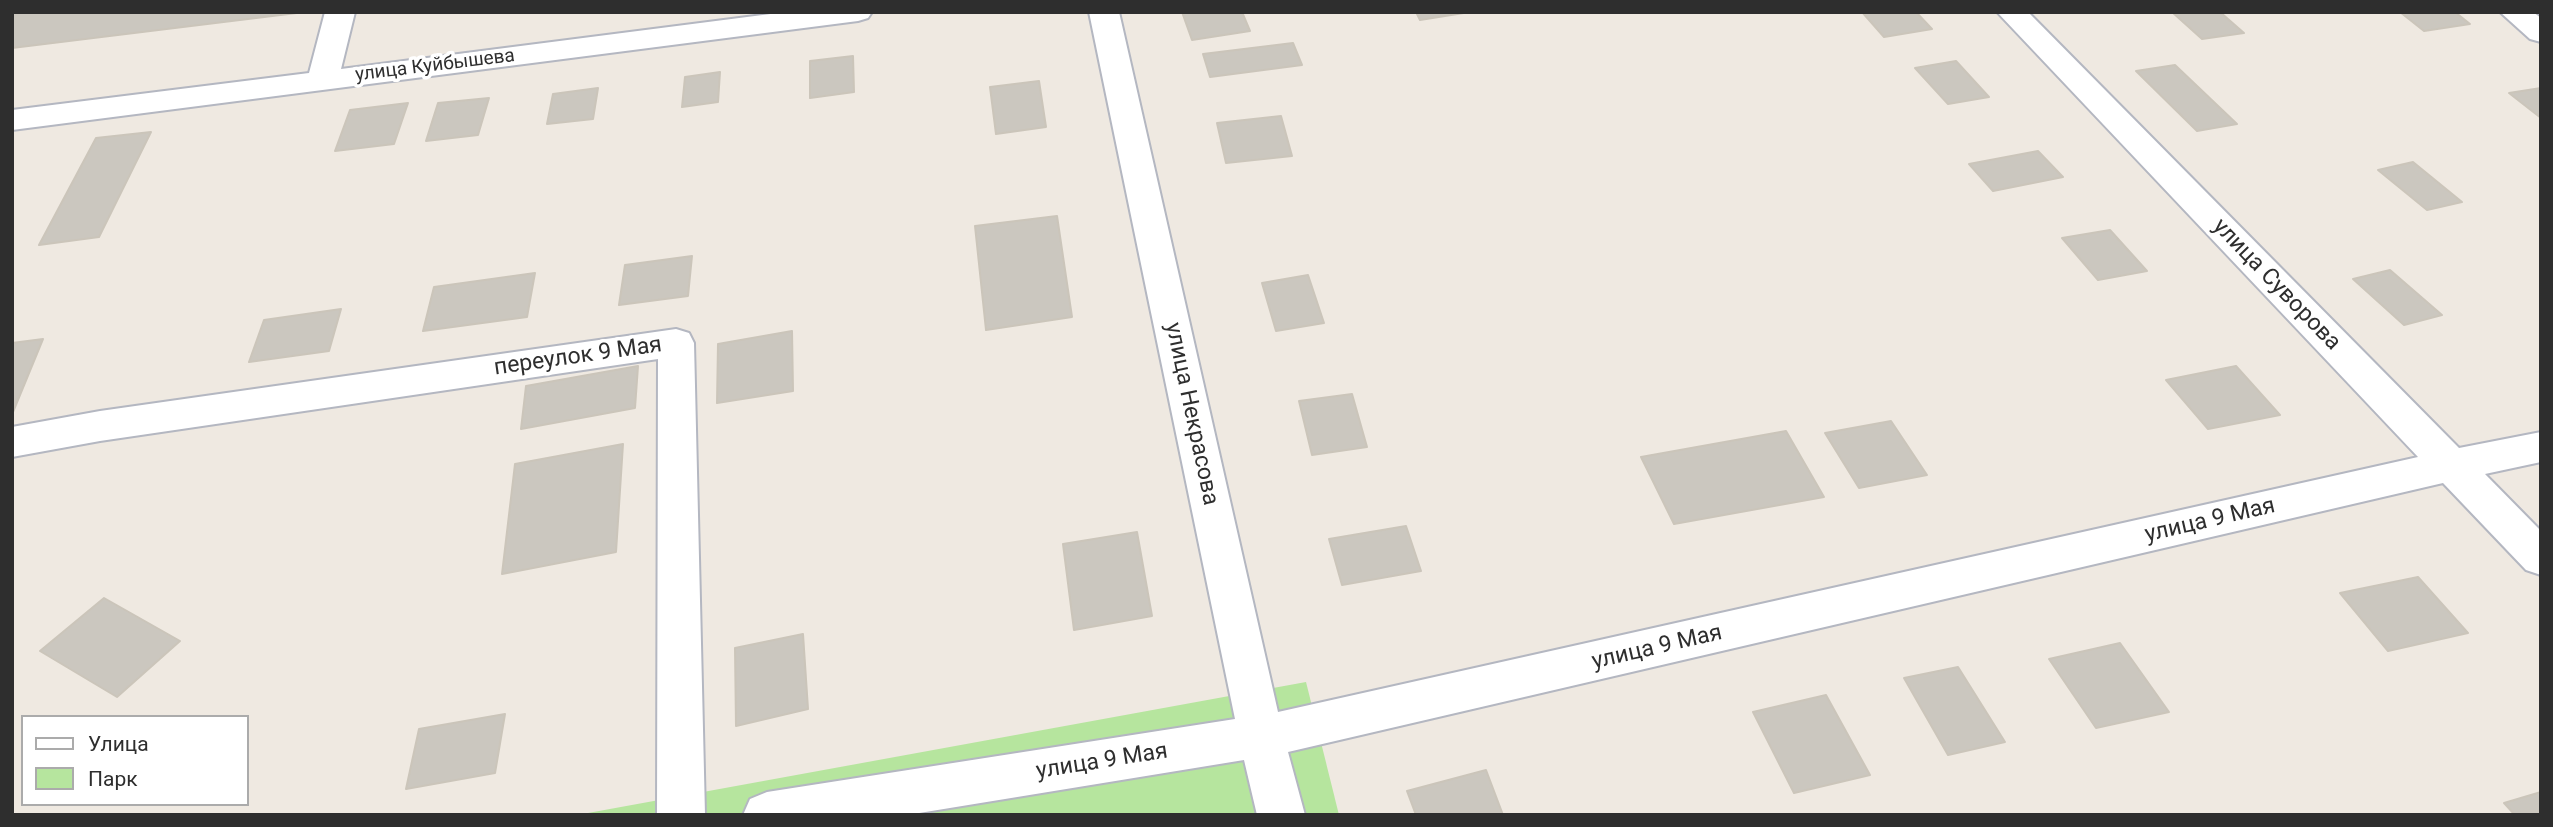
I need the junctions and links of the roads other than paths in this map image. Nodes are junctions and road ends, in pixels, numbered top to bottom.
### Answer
1 (340, 12) edge
2 (858, 12) edge
3 (1104, 12) edge
4 (2011, 12) edge
5 (2514, 12) edge
6 (2541, 33) edge
7 (322, 81) junction
8 (12, 120) edge
9 (12, 442) edge
10 (2541, 447) edge
11 (2452, 465) junction
12 (2541, 558) edge
13 (1261, 736) junction
14 (681, 815) edge
15 (767, 815) edge
16 (1281, 815) edge

1 - 7 street
2 - 7 street, улица Куйбышева
3 - 13 street, улица Некрасова
4 - 11 street, улица Суворова
5 - 6 street
7 - 8 street, улица Куйбышева
9 - 14 street, переулок 9 Мая
10 - 11 street, улица 9 Мая
11 - 12 street, улица Суворова
11 - 13 street, улица 9 Мая
13 - 15 street, улица 9 Мая
13 - 16 street, улица Некрасова

